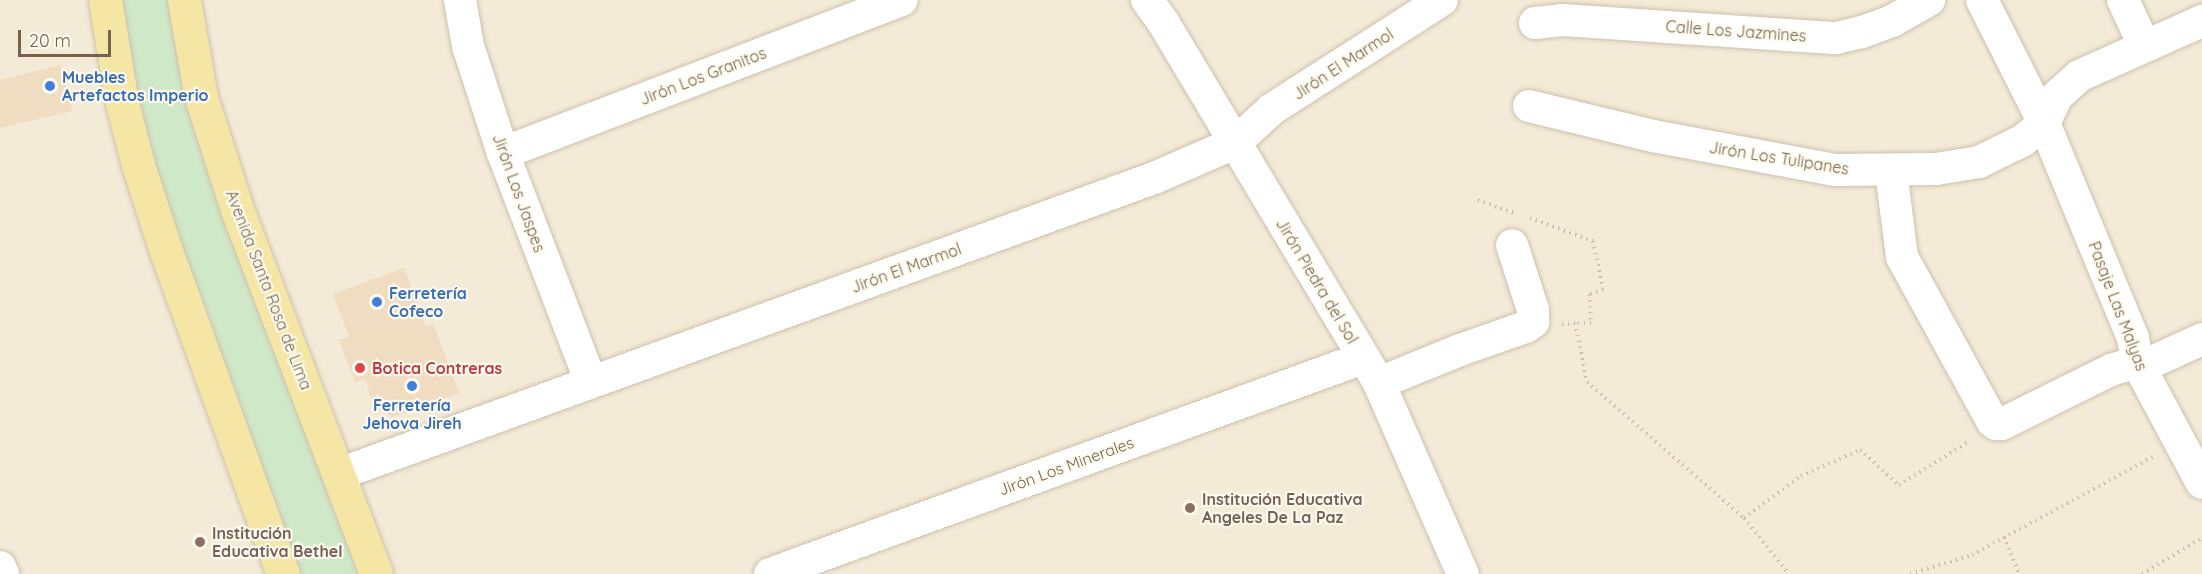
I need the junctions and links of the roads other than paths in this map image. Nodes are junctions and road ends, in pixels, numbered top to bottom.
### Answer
1 (105, 0) edge
2 (184, 0) edge
3 (460, 0) edge
4 (902, 0) edge
5 (1147, 0) edge
6 (1929, 0) edge
7 (1982, 0) edge
8 (2123, 0) edge
9 (1435, 2) edge
10 (1535, 23) dead end
11 (2201, 24) edge
12 (2144, 45) junction
13 (1529, 106) dead end
14 (2044, 123) junction
15 (1235, 143) junction
16 (503, 153) junction
17 (1891, 171) junction
18 (1512, 245) dead end
19 (2202, 339) edge
20 (2137, 362) junction
21 (1371, 371) junction
22 (591, 382) junction
23 (339, 474) junction
24 (2202, 483) edge
25 (0, 567) edge
26 (1456, 572) edge
27 (3, 574) edge
28 (283, 574) edge
29 (376, 574) edge
30 (770, 574) edge

1 - 28 main road
2 - 23 main road, Avenida Santa Rosa de Lima
3 - 16 street, Jirón Los Jaspes
4 - 16 street, Jirón Los Granitos
5 - 15 street, Jirón Piedra del Sol
6 - 10 street, Calle Los Jazmines
7 - 14 street, Pasaje Las Malyas
8 - 12 street
9 - 15 street, Jirón El Marmol
11 - 12 street, Jirón Los Tulipanes
12 - 14 street, Jirón Los Tulipanes
13 - 17 street, Jirón Los Tulipanes
14 - 17 street, Jirón Los Tulipanes
14 - 20 street, Pasaje Las Malyas
15 - 21 street, Jirón Piedra del Sol
15 - 22 street, Jirón El Marmol
16 - 22 street, Jirón Los Jaspes
17 - 20 street
18 - 21 street, Jirón Los Minerales
19 - 20 street
20 - 24 street, Pasaje Las Malyas
21 - 26 street, Jirón Piedra del Sol
21 - 30 street, Jirón Los Minerales
22 - 23 street, Jirón El Marmol
23 - 29 main road, Avenida Santa Rosa de Lima
25 - 27 street

